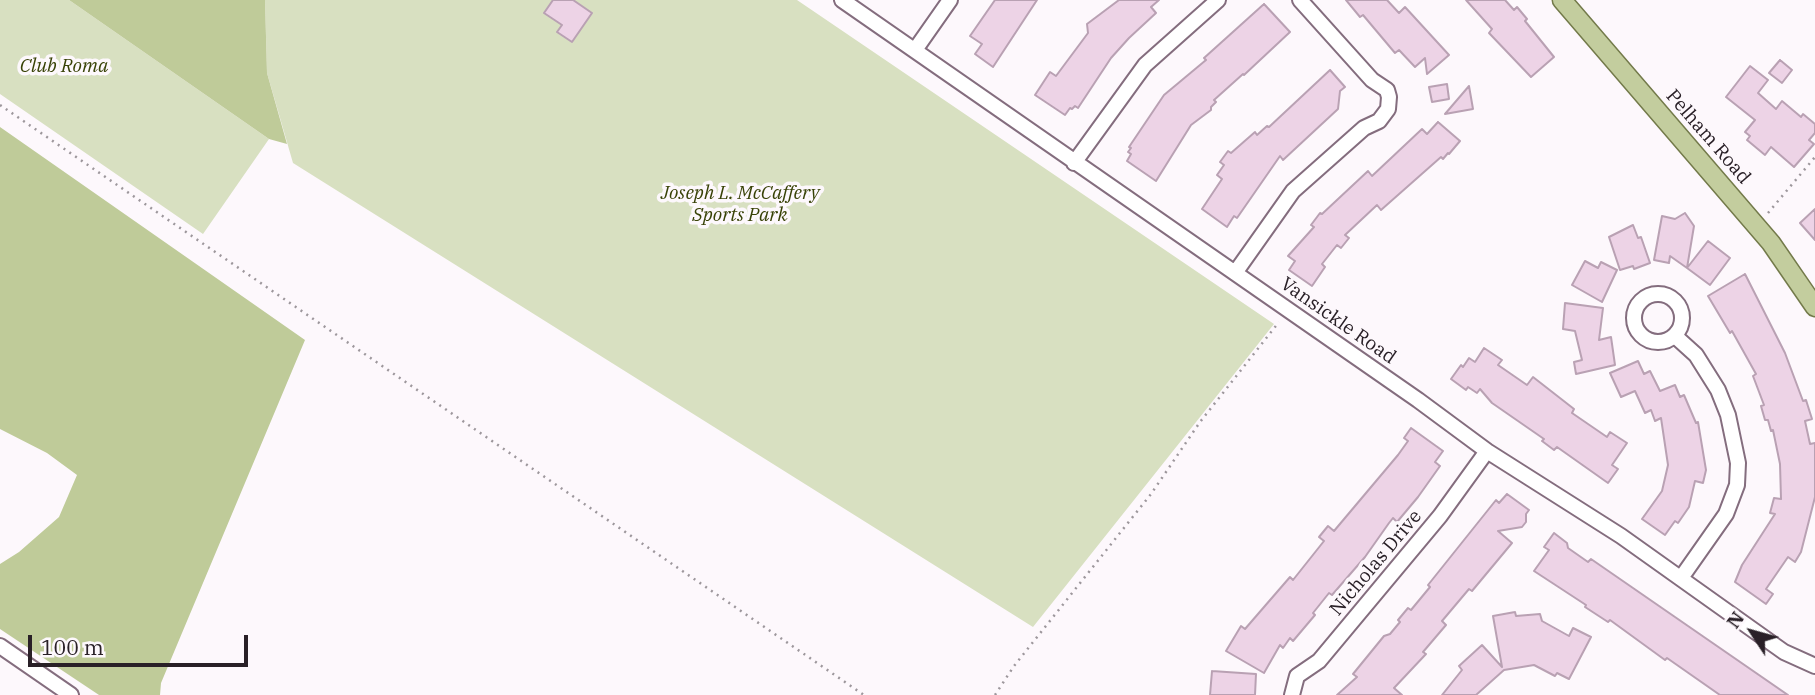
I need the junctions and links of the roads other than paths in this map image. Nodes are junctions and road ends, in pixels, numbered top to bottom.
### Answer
1 (842, 0) edge
2 (950, 0) edge
3 (1218, 0) edge
4 (1300, 0) edge
5 (1562, 0) edge
6 (915, 50) junction
7 (1074, 163) junction
8 (1235, 273) junction
9 (1813, 298) edge
10 (1675, 336) dead end
11 (1486, 450) junction
12 (1681, 578) junction
13 (0, 646) edge
14 (1815, 666) edge
15 (71, 695) edge
16 (1292, 695) edge

1 - 6 street, Vansickle Road
2 - 6 street
3 - 7 street
4 - 8 street
5 - 9 main road, Pelham Road
6 - 7 street, Vansickle Road
7 - 8 street, Vansickle Road
8 - 11 street, Vansickle Road
10 - 12 street
11 - 12 street, Vansickle Road
11 - 16 street, Nicholas Drive
12 - 14 street, Vansickle Road
13 - 15 street

